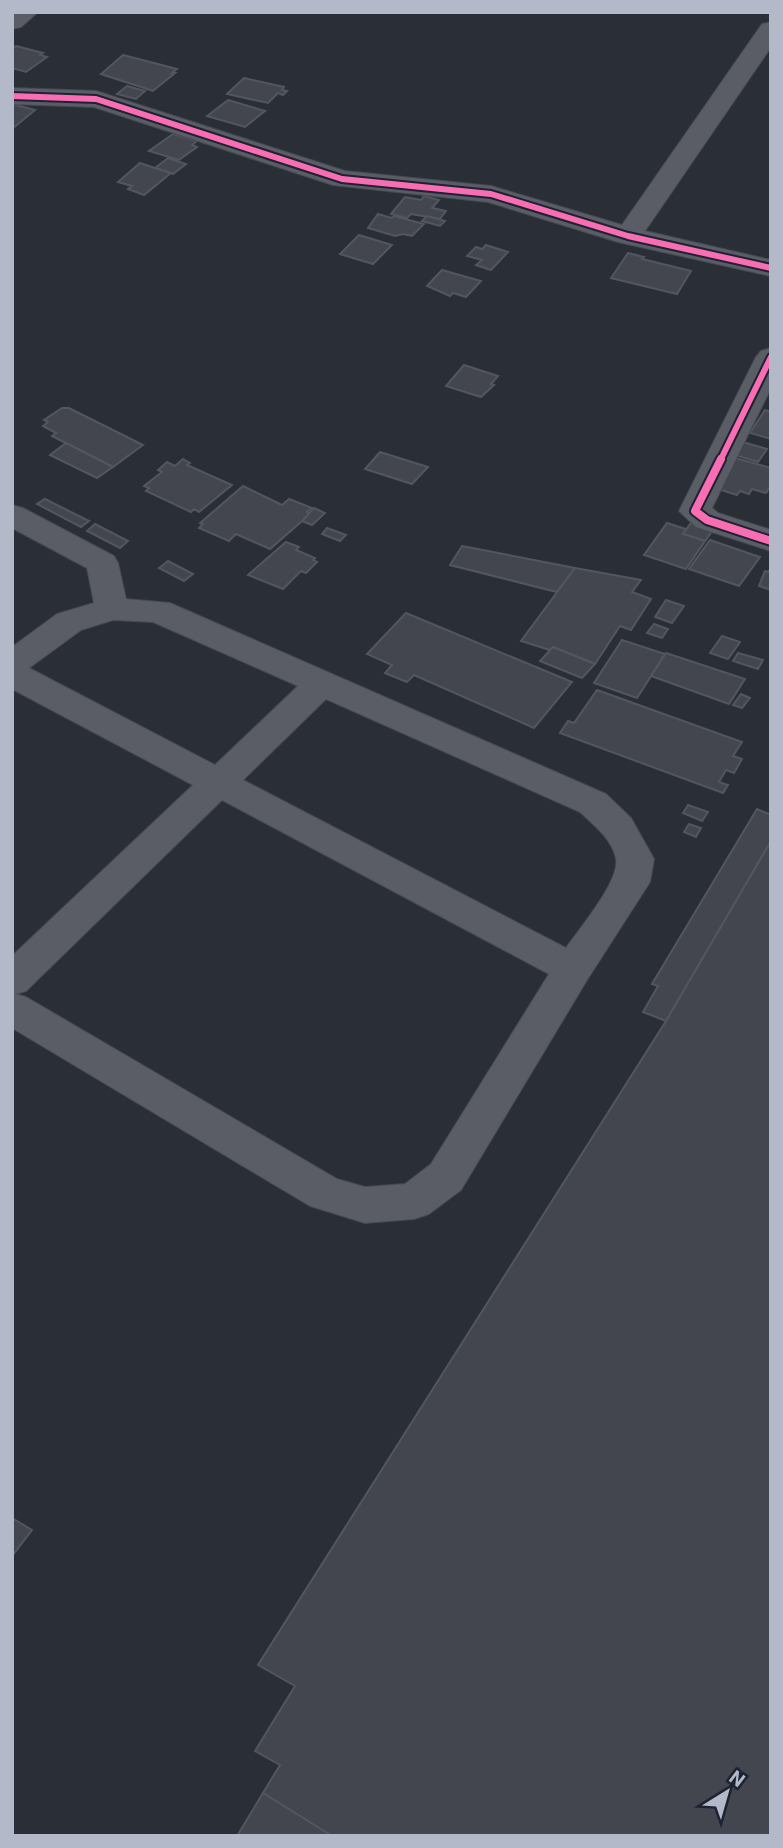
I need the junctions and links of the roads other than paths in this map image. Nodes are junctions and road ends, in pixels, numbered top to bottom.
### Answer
1 (26, 12) edge
2 (12, 22) edge
3 (771, 29) edge
4 (12, 96) edge
5 (628, 236) junction
6 (771, 268) edge
7 (771, 357) edge
8 (12, 516) edge
9 (771, 541) edge
10 (112, 610) junction
11 (12, 664) edge
12 (12, 674) edge
13 (321, 684) junction
14 (219, 782) junction
15 (573, 969) junction
16 (12, 980) edge
17 (12, 1008) edge

1 - 2 street
3 - 5 street
4 - 5 street
5 - 6 street
7 - 9 street
8 - 10 street
10 - 11 street
10 - 13 street
12 - 14 street
13 - 14 street
13 - 15 street
14 - 15 street
14 - 16 street
15 - 17 street

